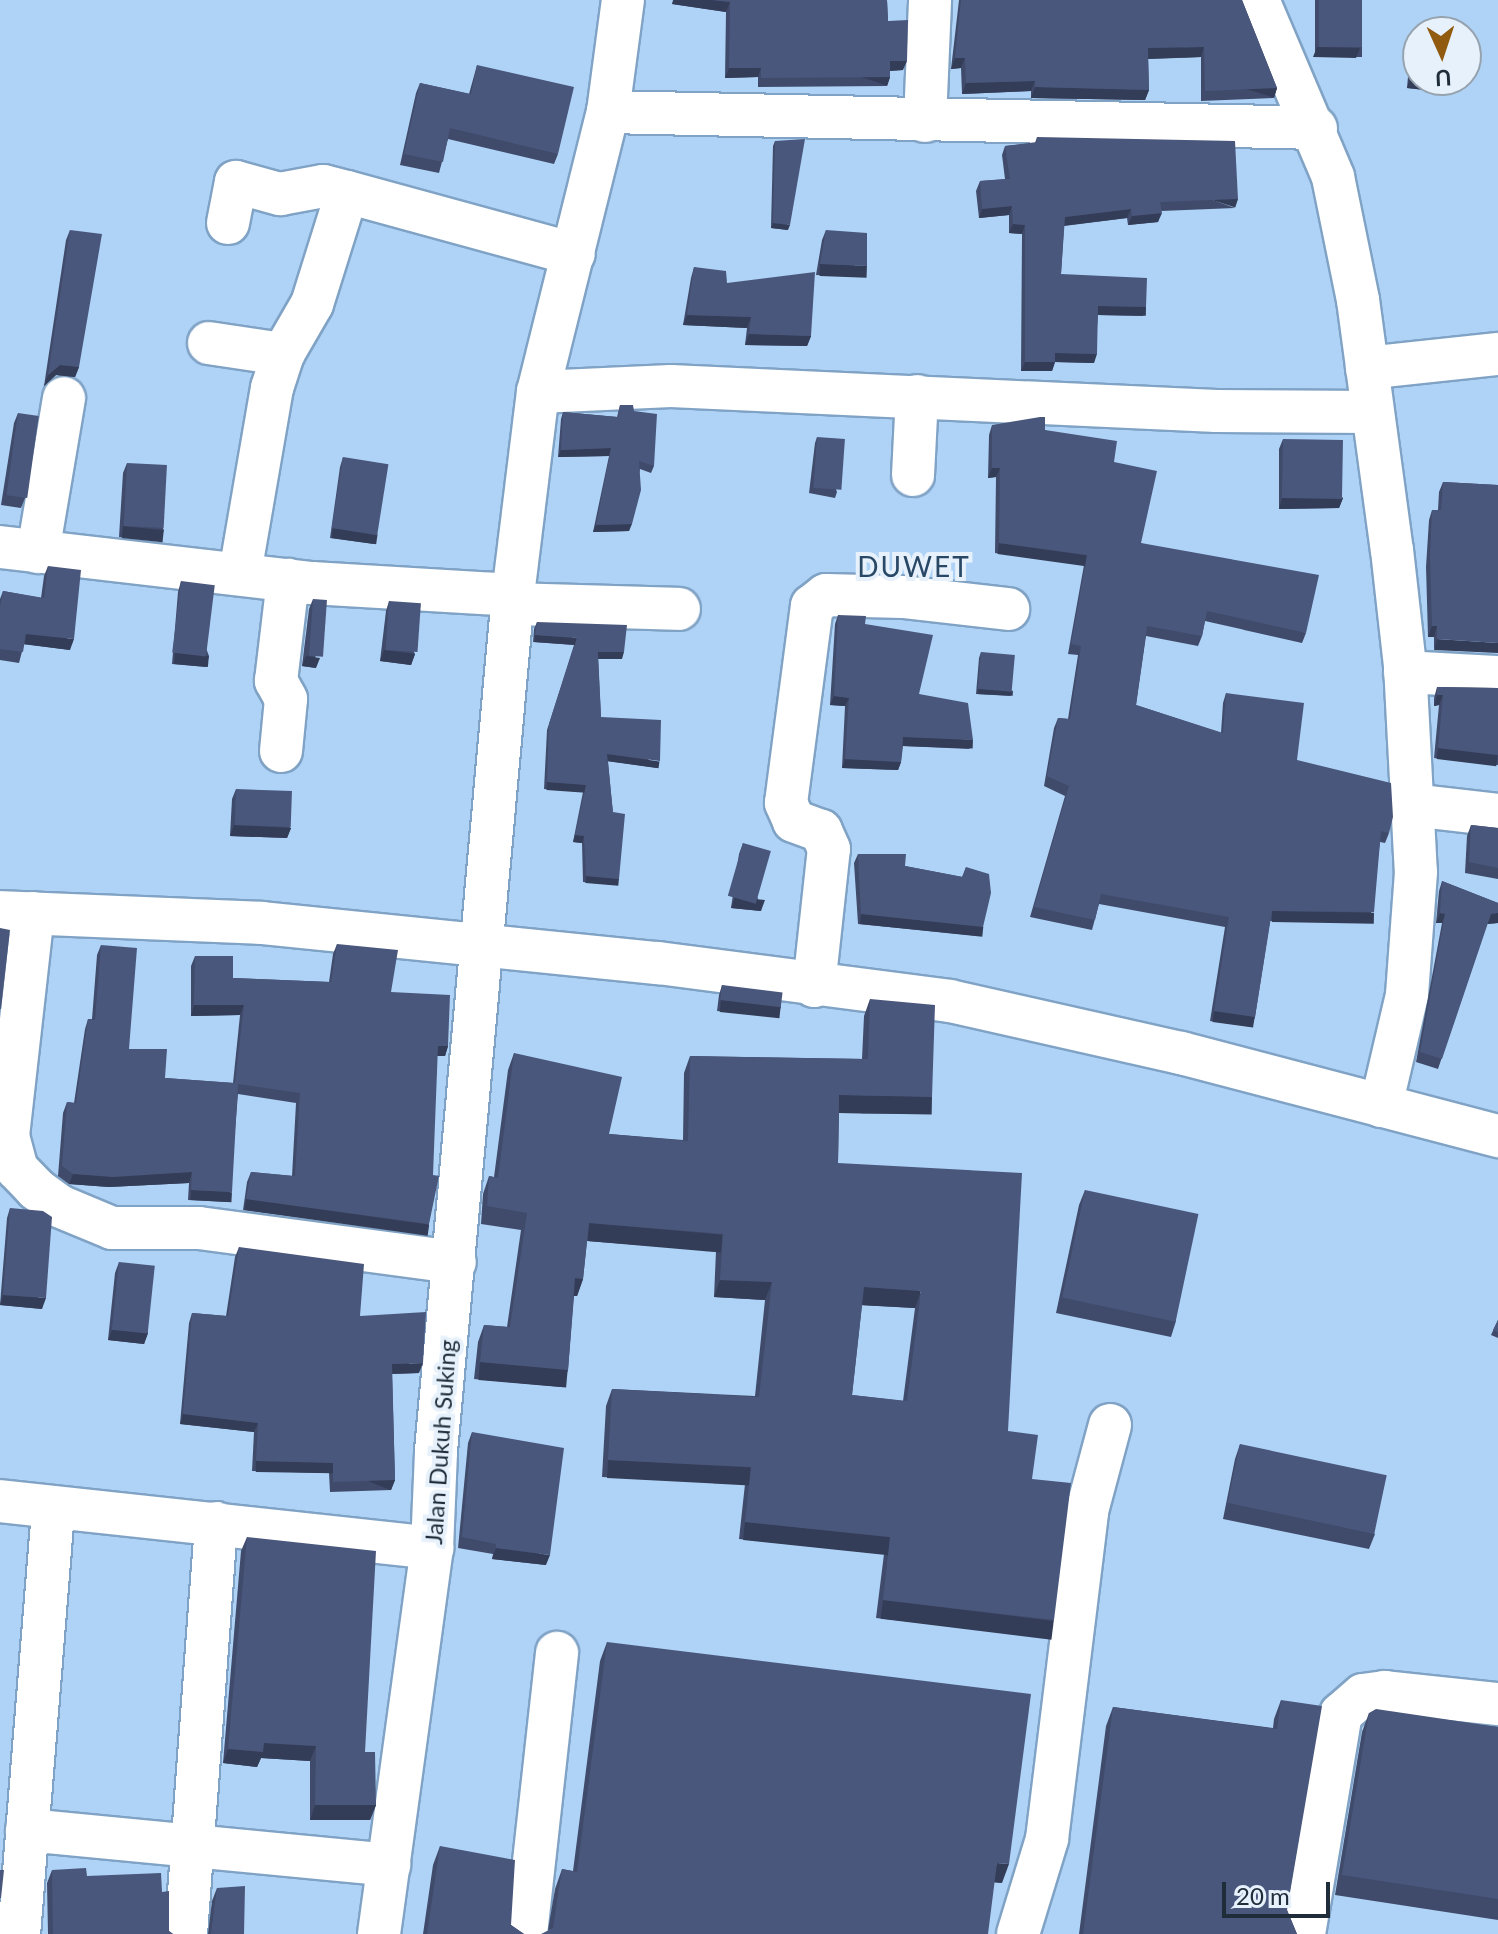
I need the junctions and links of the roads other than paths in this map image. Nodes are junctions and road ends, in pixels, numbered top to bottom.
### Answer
1 (623, 0) edge
2 (930, 0) edge
3 (1258, 0) edge
4 (608, 112) junction
5 (925, 121) junction
6 (1316, 128) junction
7 (347, 192) junction
8 (228, 223) dead end
9 (574, 254) junction
10 (209, 343) dead end
11 (283, 354) junction
12 (1498, 354) edge
13 (1367, 368) junction
14 (538, 392) junction
15 (917, 396) junction
16 (64, 398) dead end
17 (1372, 412) junction
18 (913, 475) dead end
19 (19, 550) edge
20 (240, 573) junction
21 (288, 580) junction
22 (514, 599) junction
23 (679, 609) dead end
24 (1008, 609) dead end
25 (1405, 672) junction
26 (1498, 677) edge
27 (281, 751) dead end
28 (1412, 805) junction
29 (1498, 815) edge
30 (17, 912) edge
31 (485, 949) junction
32 (814, 986) junction
33 (1381, 1106) junction
34 (1498, 1136) edge
35 (455, 1262) junction
36 (1110, 1425) dead end
37 (0, 1501) edge
38 (53, 1507) junction
39 (216, 1523) junction
40 (432, 1548) junction
41 (557, 1653) dead end
42 (1498, 1704) edge
43 (27, 1830) junction
44 (191, 1845) junction
45 (389, 1865) junction
46 (19, 1934) edge
47 (186, 1934) edge
48 (379, 1934) edge
49 (526, 1934) edge
50 (1018, 1934) edge
51 (1304, 1934) edge

1 - 4 street, Jalan Dukuh Suking
2 - 5 street
3 - 6 street
4 - 5 street
4 - 9 street, Jalan Dukuh Suking
5 - 6 street
6 - 13 street
7 - 8 street
7 - 9 street
7 - 11 street
9 - 14 street, Jalan Dukuh Suking
10 - 11 street
11 - 20 street
12 - 13 street
13 - 17 street
14 - 15 street
14 - 22 street, Jalan Dukuh Suking
15 - 17 street
15 - 18 street
16 - 19 street
17 - 25 street
19 - 20 street
20 - 21 street
21 - 22 street
21 - 27 street
22 - 23 street
22 - 31 street, Jalan Dukuh Suking
24 - 32 street
25 - 26 street
25 - 28 street
28 - 29 street
28 - 33 street
30 - 31 street
30 - 35 street
31 - 32 street
31 - 35 street, Jalan Dukuh Suking
32 - 33 street
33 - 34 street
35 - 40 street, Jalan Dukuh Suking
36 - 50 street
37 - 38 street
38 - 39 street
38 - 43 street
39 - 40 street
39 - 44 street
40 - 45 street, Jalan Dukuh Suking
41 - 49 street
42 - 51 street
43 - 44 street
43 - 46 street
44 - 45 street
44 - 47 street
45 - 48 street, Jalan Dukuh Suking

